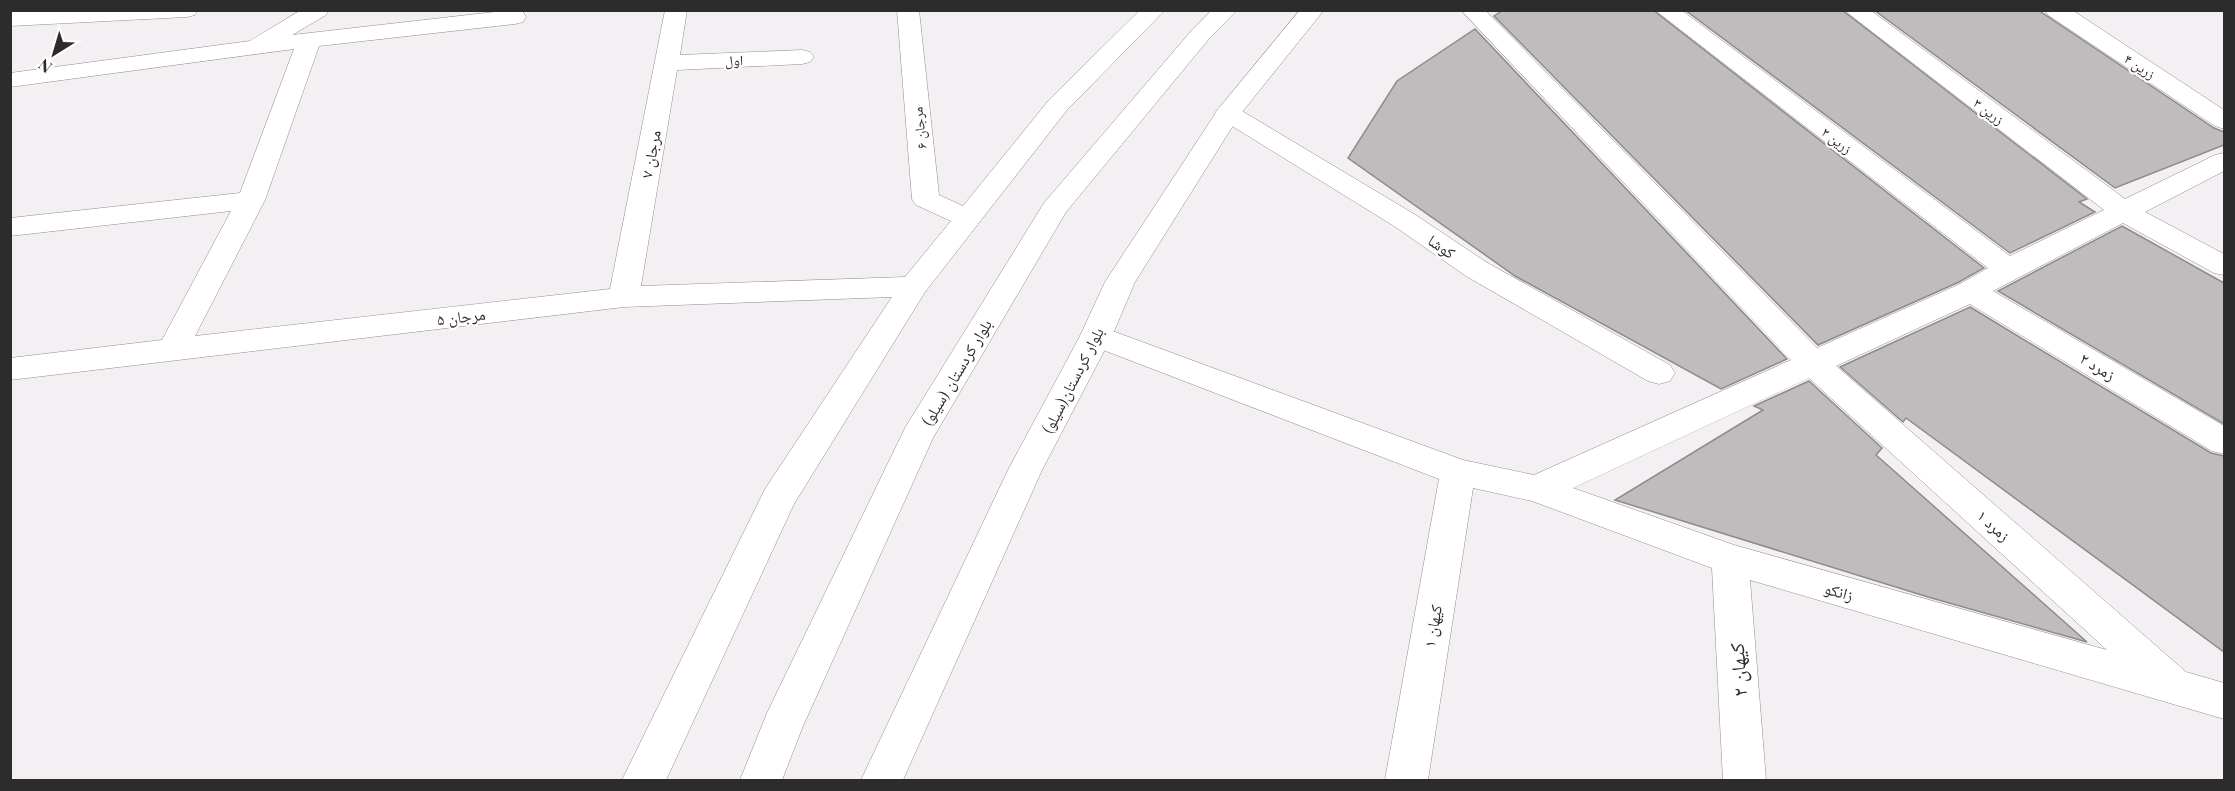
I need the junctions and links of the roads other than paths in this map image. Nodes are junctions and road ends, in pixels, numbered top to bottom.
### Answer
1 (187, 10) edge
2 (318, 10) edge
3 (676, 10) edge
4 (908, 10) edge
5 (1154, 10) edge
6 (1226, 10) edge
7 (1313, 10) edge
8 (1472, 10) edge
9 (1666, 10) edge
10 (1855, 10) edge
11 (2056, 10) edge
12 (80, 13) edge
13 (515, 17) dead end
14 (10, 19) edge
15 (309, 40) junction
16 (256, 47) junction
17 (802, 57) dead end
18 (667, 63) junction
19 (10, 80) edge
20 (1228, 113) junction
21 (2224, 121) edge
22 (2224, 161) edge
23 (251, 201) junction
24 (2124, 212) junction
25 (969, 219) junction
26 (10, 227) edge
27 (2224, 266) edge
28 (2008, 269) junction
29 (914, 286) junction
30 (1971, 291) junction
31 (624, 297) junction
32 (1096, 336) junction
33 (173, 349) junction
34 (1811, 362) junction
35 (10, 369) edge
36 (1659, 373) dead end
37 (2224, 442) edge
38 (1458, 472) junction
39 (1537, 489) junction
40 (1730, 559) junction
41 (2177, 689) junction
42 (2224, 701) edge
43 (644, 780) edge
44 (761, 780) edge
45 (882, 780) edge
46 (1406, 780) edge
47 (1744, 780) edge

1 - 12 street
2 - 16 street
3 - 18 street, مرجان ۷
4 - 25 street, مرجان ۶
5 - 25 street
6 - 44 street, بلوار کردستان (سیلو)
7 - 20 street, بلوار کردستان(سیلو)
8 - 34 street, زمرد ۱
9 - 28 street, زرین ۲
10 - 24 street, زرین ۳
11 - 21 street, زرین ۴
12 - 14 street
13 - 15 street
15 - 16 street
15 - 23 street
16 - 19 street
17 - 18 street, اول
18 - 31 street, مرجان ۷
20 - 32 street, بلوار کردستان(سیلو)
20 - 36 street, کوشا
22 - 24 street
23 - 26 street
23 - 33 street
24 - 27 street, زرین ۳
24 - 28 street
25 - 29 street
28 - 30 street
29 - 31 street, مرجان ۵
29 - 43 street
30 - 34 street
30 - 37 street, زمرد ۲
31 - 33 street, مرجان ۵
32 - 38 street, زانکو
32 - 45 street, بلوار کردستان(سیلو)
33 - 35 street, مرجان ۵
34 - 39 street
34 - 41 street, زمرد ۱
38 - 39 street, زانکو
38 - 46 street, کیهان ۱
39 - 40 street, زانکو
40 - 41 street, زانکو
40 - 47 street, کیهان ۲
41 - 42 street, زانکو

